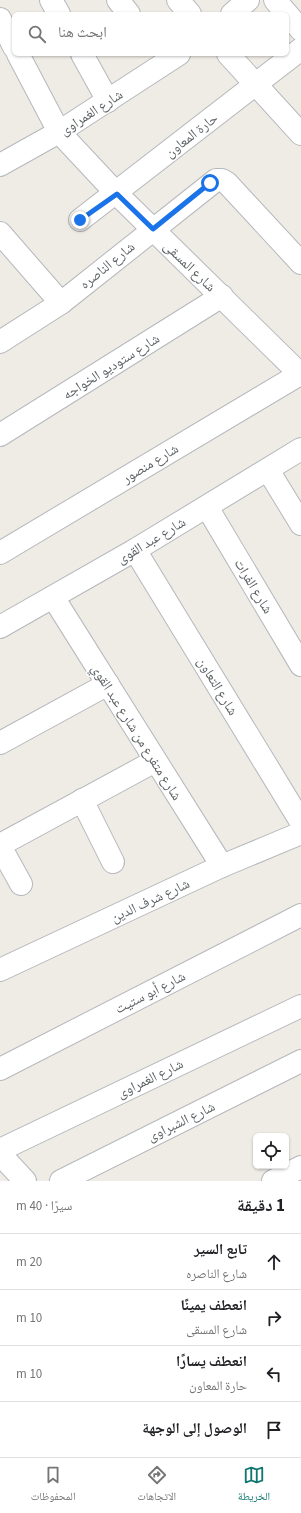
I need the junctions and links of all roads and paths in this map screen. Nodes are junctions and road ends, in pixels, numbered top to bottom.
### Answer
1 (51, 0) edge
2 (118, 0) edge
3 (178, 0) edge
4 (248, 0) edge
5 (275, 0) edge
6 (58, 12) edge
7 (127, 12) edge
8 (188, 12) edge
9 (234, 12) edge
10 (285, 12) edge
11 (289, 16) edge
12 (0, 19) edge
13 (301, 30) edge
14 (12, 43) edge
15 (301, 49) edge
16 (19, 56) edge
17 (83, 56) edge
18 (176, 56) edge
19 (230, 56) edge
20 (257, 84) junction
21 (108, 101) junction
22 (59, 132) junction
23 (301, 134) edge
24 (0, 165) edge
25 (117, 194) junction
26 (80, 220) dead end
27 (153, 229) junction
28 (2, 239) edge
29 (301, 263) edge
30 (222, 296) junction
31 (61, 302) junction
32 (0, 342) edge
33 (300, 374) edge
34 (0, 435) edge
35 (301, 449) edge
36 (268, 470) junction
37 (207, 507) junction
38 (301, 524) edge
39 (135, 550) junction
40 (0, 553) edge
41 (53, 597) junction
42 (0, 627) edge
43 (301, 665) edge
44 (108, 684) junction
45 (0, 743) edge
46 (155, 761) junction
47 (82, 800) junction
48 (301, 822) edge
49 (301, 833) edge
50 (0, 845) edge
51 (113, 862) dead end
52 (222, 866) junction
53 (21, 884) dead end
54 (301, 914) edge
55 (0, 970) edge
56 (301, 1006) edge
57 (301, 1061) edge
58 (0, 1069) edge
59 (0, 1150) edge
60 (0, 1154) edge
61 (301, 1167) edge
62 (25, 1181) edge
63 (61, 1181) edge
64 (273, 1181) edge

1 - 6 street
2 - 7 street
3 - 8 street
4 - 9 street
5 - 10 street
11 - 13 street
12 - 14 street
15 - 20 street, حارة المعاون
16 - 22 street, شارع المسقى
17 - 21 street
18 - 21 street, شارع الغمراوى
19 - 20 street
20 - 23 street
20 - 25 street, حارة المعاون
21 - 22 street, شارع الغمراوى
22 - 24 street, شارع الغمراوى
22 - 25 street, شارع المسقى
25 - 26 street, حارة المعاون
25 - 27 street, شارع المسقى
27 - 29 street, شارع الناصره
27 - 30 street, شارع المسقى
27 - 31 street, شارع الناصره
28 - 31 street
30 - 33 street, شارع المسقى
30 - 34 street, شارع ستوديو الخواجه
31 - 32 street, شارع الناصره
33 - 40 street, شارع منصور
35 - 36 street, شارع عبد القوى
36 - 37 street, شارع عبد القوى
36 - 38 street
37 - 39 street, شارع عبد القوى
37 - 43 street, شارع الفرات
39 - 41 street, شارع عبد القوى
39 - 48 street, شارع التعاون
41 - 42 street, شارع عبد القوى
41 - 44 street, شارع متفرع من شارع عبد القوي
44 - 45 street
44 - 46 street, شارع متفرع من شارع عبد القوي
46 - 47 street
46 - 52 street, شارع متفرع من شارع عبد القوي
47 - 50 street
47 - 51 street
49 - 52 street, شارع شرف الدين
50 - 53 street
52 - 55 street, شارع شرف الدين
54 - 58 street, شارع أبو ستيت
56 - 59 street, شارع الغمراوى
57 - 63 street, شارع الشبراوى
60 - 62 street
61 - 64 street

